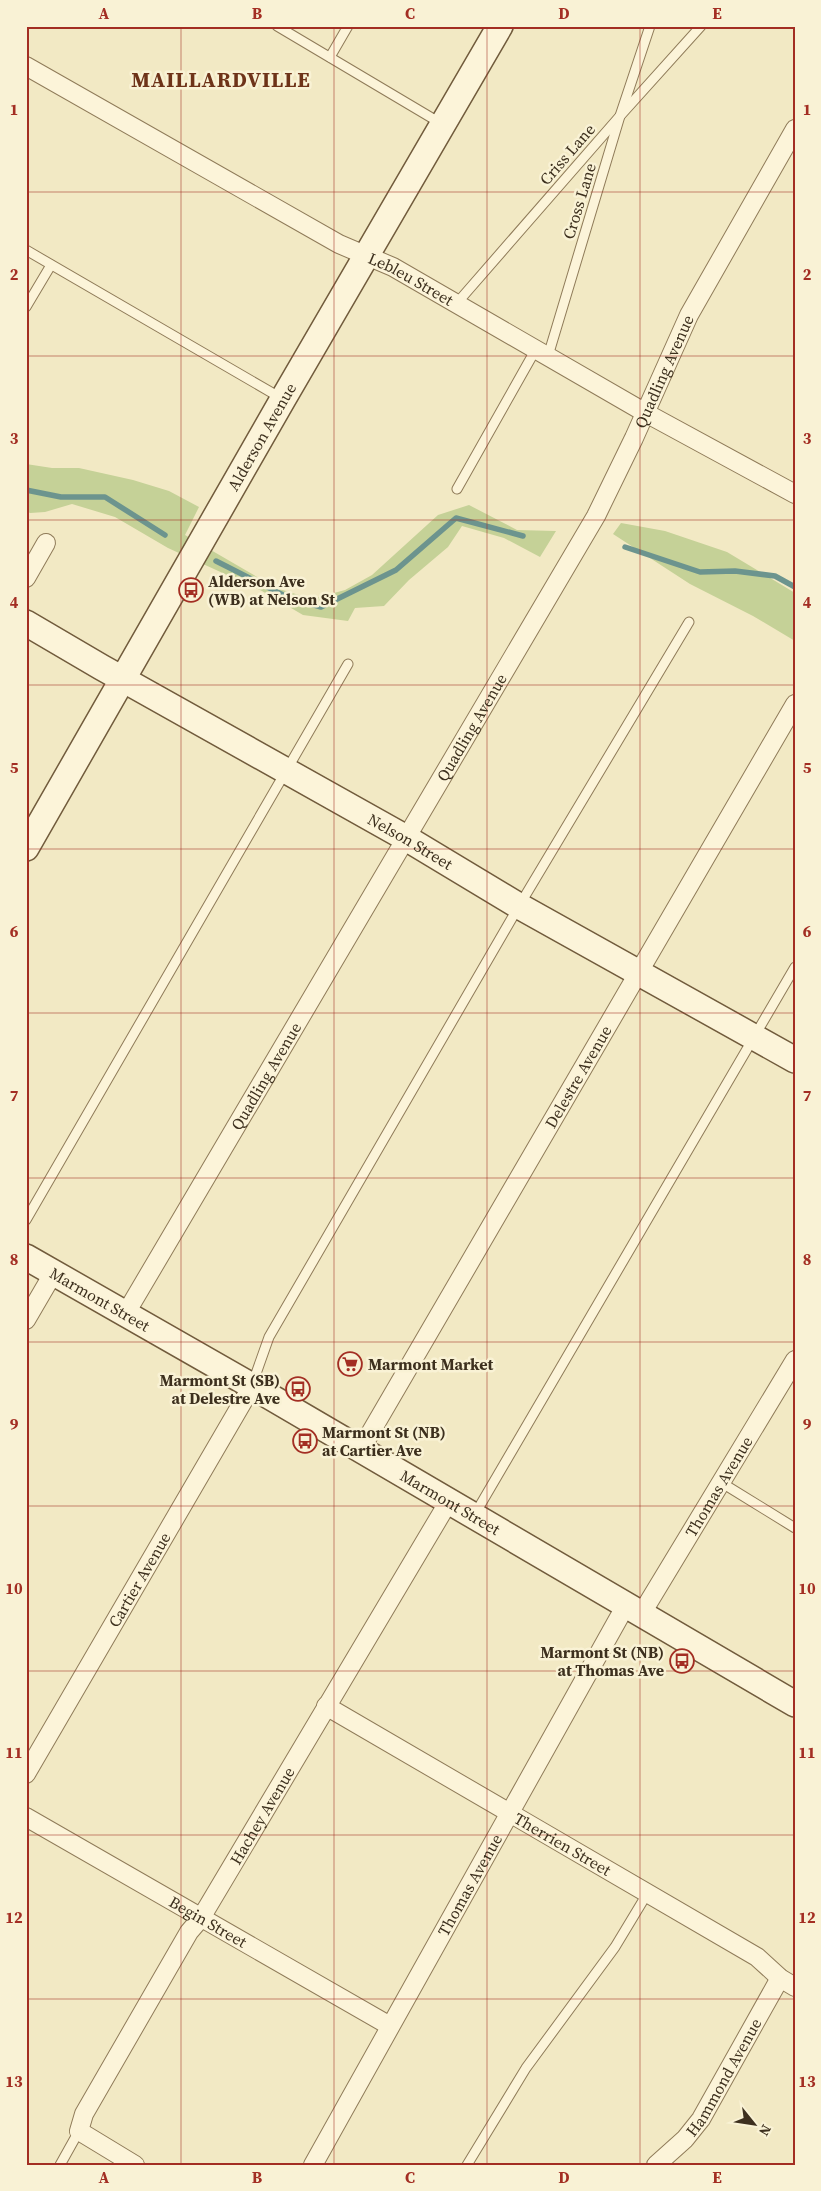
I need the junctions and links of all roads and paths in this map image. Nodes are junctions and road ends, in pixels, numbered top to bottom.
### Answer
1 (277, 26) edge
2 (348, 26) edge
3 (500, 26) edge
4 (650, 26) edge
5 (701, 26) edge
6 (330, 57) junction
7 (26, 66) edge
8 (620, 116) junction
9 (442, 124) junction
10 (795, 129) edge
11 (26, 250) edge
12 (366, 255) junction
13 (51, 265) junction
14 (457, 303) junction
15 (26, 306) edge
16 (542, 353) junction
17 (283, 399) junction
18 (644, 412) junction
19 (457, 489) dead end
20 (795, 494) edge
21 (46, 543) dead end
22 (26, 578) edge
23 (689, 622) dead end
24 (26, 623) edge
25 (348, 664) dead end
26 (123, 679) junction
27 (795, 704) edge
28 (286, 772) junction
29 (406, 838) junction
30 (26, 848) edge
31 (519, 906) junction
32 (795, 967) edge
33 (638, 973) junction
34 (753, 1038) junction
35 (795, 1060) edge
36 (26, 1220) edge
37 (26, 1257) edge
38 (54, 1272) junction
39 (126, 1314) junction
40 (26, 1320) edge
41 (795, 1360) edge
42 (252, 1386) junction
43 (361, 1449) junction
44 (722, 1483) junction
45 (449, 1501) junction
46 (474, 1516) junction
47 (795, 1528) edge
48 (634, 1609) junction
49 (795, 1704) edge
50 (326, 1706) junction
51 (26, 1774) edge
52 (510, 1814) junction
53 (26, 1817) edge
54 (647, 1894) junction
55 (201, 1918) junction
56 (788, 1982) edge
57 (390, 2026) junction
58 (79, 2131) junction
59 (60, 2165) edge
60 (135, 2165) edge
61 (313, 2165) edge
62 (467, 2165) edge
63 (656, 2165) edge

1 - 6 lane
2 - 6 lane
3 - 9 street, Alderson Avenue
4 - 8 lane, Cross Lane
5 - 8 lane, Criss Lane
6 - 9 lane
7 - 12 street, Lebleu Street
8 - 14 lane, Criss Lane
8 - 16 lane, Cross Lane
9 - 12 street, Alderson Avenue
10 - 18 street, Quadling Avenue
11 - 13 lane
12 - 14 street, Lebleu Street
12 - 17 street, Alderson Avenue
13 - 15 lane
13 - 17 lane
14 - 16 street, Lebleu Street
16 - 18 street, Lebleu Street
16 - 19 lane, Cross Lane
17 - 26 street, Alderson Avenue
18 - 20 street, Lebleu Street
18 - 29 street, Quadling Avenue
21 - 22 street
23 - 31 lane
24 - 26 street, Nelson Street
25 - 28 lane
26 - 28 street, Nelson Street
26 - 30 street, Alderson Avenue
27 - 33 street, Delestre Avenue
28 - 29 street, Nelson Street
28 - 36 lane
29 - 31 street, Nelson Street
29 - 39 street, Quadling Avenue
31 - 33 street, Nelson Street
31 - 42 lane
32 - 34 lane
33 - 34 street, Nelson Street
33 - 43 street, Delestre Avenue
34 - 35 street, Nelson Street
34 - 46 lane
37 - 38 street, Marmont Street
38 - 39 street, Marmont Street
38 - 40 street
39 - 42 street, Marmont Street
41 - 44 street, Thomas Avenue
42 - 43 street, Marmont Street
42 - 51 street, Cartier Avenue
43 - 45 street, Marmont Street
44 - 47 lane
44 - 48 street, Thomas Avenue
45 - 46 street, Marmont Street
45 - 50 street, Hachey Avenue
46 - 48 street, Marmont Street
48 - 49 street, Marmont Street
48 - 52 street, Thomas Avenue
50 - 52 street, Therrien Street
50 - 55 street, Hachey Avenue
52 - 54 street, Therrien Street
52 - 57 street, Thomas Avenue
53 - 55 street, Begin Street
54 - 56 street, Therrien Street
54 - 62 lane
55 - 57 street, Begin Street
55 - 58 street, Hachey Avenue
56 - 63 street, Hammond Avenue
57 - 61 street, Thomas Avenue
58 - 59 lane
58 - 60 street

